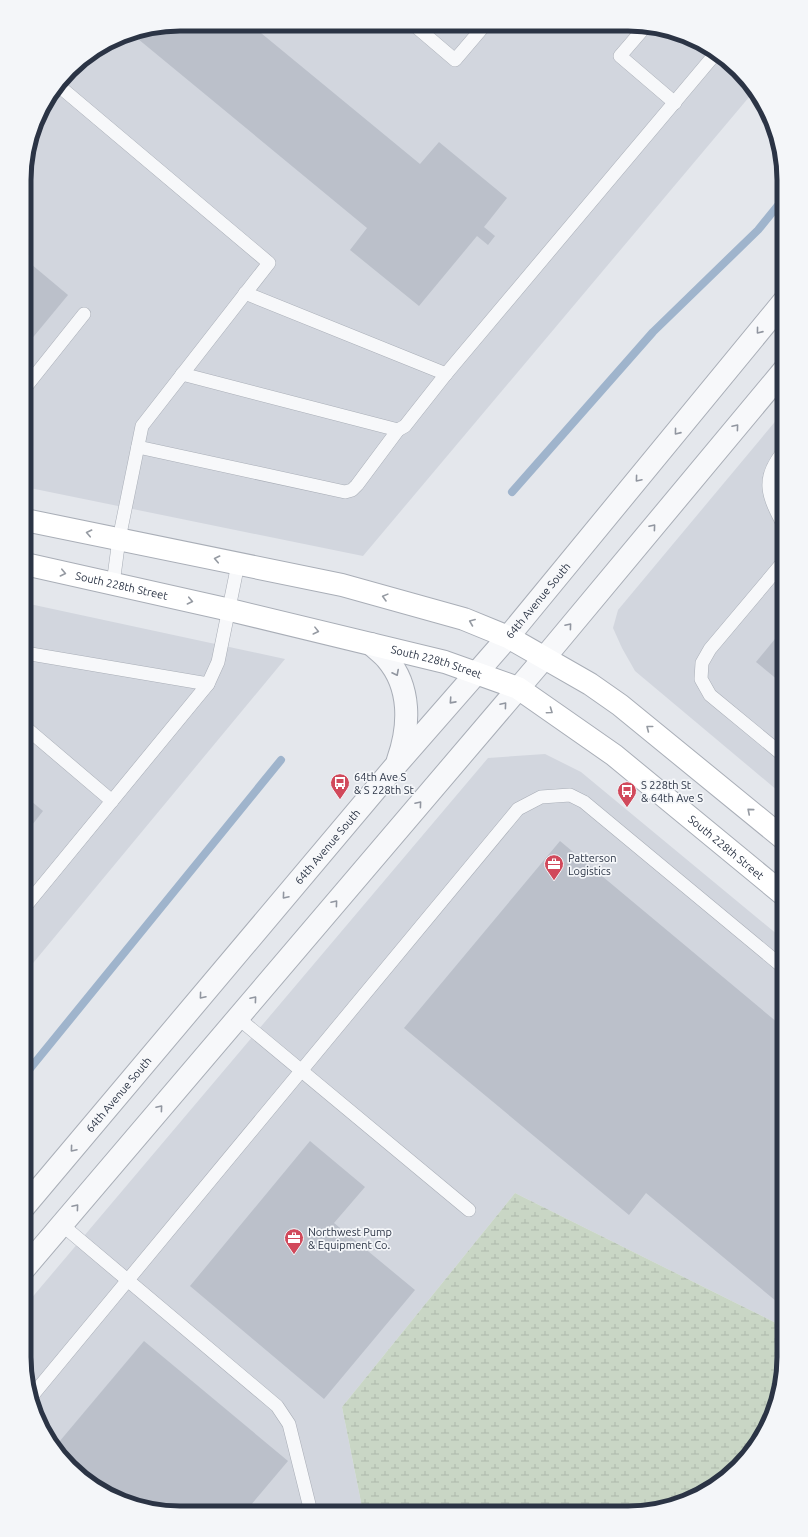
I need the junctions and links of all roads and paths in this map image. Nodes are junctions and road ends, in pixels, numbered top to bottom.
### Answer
1 (421, 31) edge
2 (480, 31) edge
3 (641, 31) edge
4 (713, 57) edge
5 (62, 89) edge
6 (675, 103) junction
7 (246, 293) junction
8 (777, 310) edge
9 (84, 314) dead end
10 (182, 374) junction
11 (446, 374) junction
12 (777, 378) edge
13 (31, 380) edge
14 (398, 430) junction
15 (138, 447) junction
16 (777, 460) edge
17 (777, 513) edge
18 (31, 521) edge
19 (119, 539) junction
20 (238, 564) junction
21 (31, 565) edge
22 (777, 569) edge
23 (113, 584) junction
24 (230, 610) junction
25 (508, 637) junction
26 (370, 644) junction
27 (31, 654) edge
28 (545, 657) junction
29 (478, 672) junction
30 (208, 684) junction
31 (518, 688) junction
32 (31, 732) edge
33 (777, 750) edge
34 (397, 764) junction
35 (112, 801) junction
36 (777, 833) edge
37 (777, 889) edge
38 (31, 899) edge
39 (777, 962) edge
40 (238, 1018) junction
41 (302, 1071) junction
42 (31, 1199) edge
43 (469, 1210) dead end
44 (61, 1224) junction
45 (31, 1260) edge
46 (128, 1280) junction
47 (35, 1393) edge
48 (309, 1506) edge

1 - 2 lane
3 - 6 lane
4 - 6 lane
5 - 7 lane
6 - 11 lane
7 - 10 lane
7 - 11 lane
8 -> 25 street, 64th Avenue South
9 - 13 lane
10 - 14 lane
10 - 15 lane
11 - 14 lane
28 -> 12 street
14 - 15 lane
15 - 19 lane
16 - 17 lane
19 -> 18 main road
20 -> 19 main road
19 - 23 lane
20 - 24 lane
25 -> 20 main road
21 -> 23 main road, South 228th Street
22 - 33 lane
23 -> 24 main road, South 228th Street
24 -> 26 main road, South 228th Street
24 - 30 lane
25 - 28 main road
25 - 29 street, 64th Avenue South
26 - 29 main road, South 228th Street
26 -> 34 street
27 - 30 lane
28 - 31 street
36 -> 28 main road
29 - 31 main road, South 228th Street
29 -> 34 street, 64th Avenue South
30 - 35 lane
31 -> 37 main road, South 228th Street
40 -> 31 street
32 - 35 lane
34 -> 42 street, 64th Avenue South
35 - 38 lane
39 - 41 lane
40 - 41 lane
44 -> 40 street
41 - 43 lane
41 - 46 lane
44 - 45 street
44 - 46 lane
46 - 47 lane
46 - 48 lane

